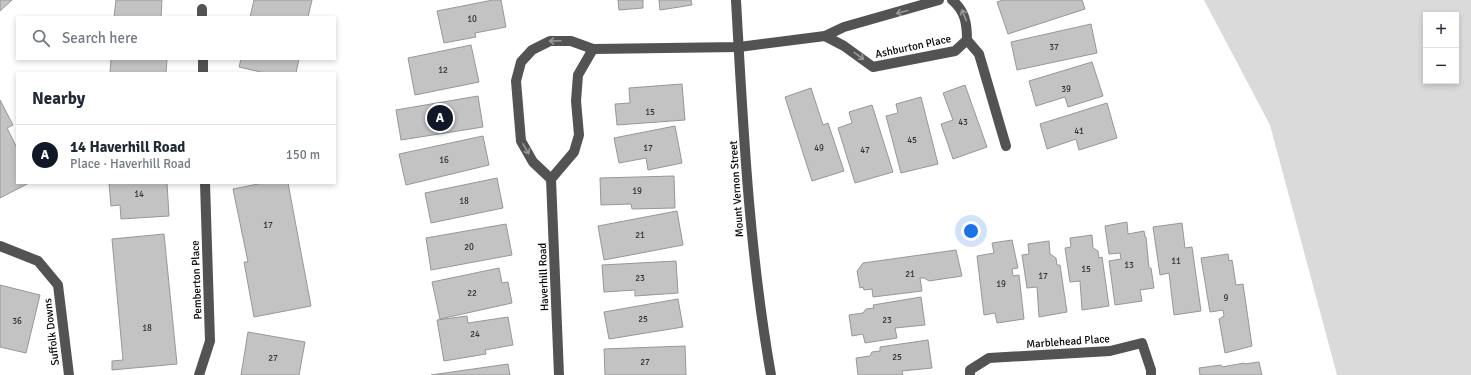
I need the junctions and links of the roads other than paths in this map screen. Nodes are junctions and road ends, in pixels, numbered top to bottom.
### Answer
1 (736, 0) edge
2 (939, 0) edge
3 (952, 0) edge
4 (825, 36) junction
5 (967, 40) junction
6 (739, 47) junction
7 (593, 49) junction
8 (203, 60) edge
9 (203, 72) edge
10 (1006, 146) dead end
11 (551, 179) junction
12 (205, 184) edge
13 (0, 246) edge
14 (69, 375) edge
15 (199, 375) edge
16 (559, 375) edge
17 (772, 375) edge
18 (970, 375) edge
19 (1151, 375) edge

1 - 6 street, Mount Vernon Street
2 -> 4 street
5 -> 3 street, Ashburton Place
4 -> 5 street, Ashburton Place
4 - 6 street
5 - 10 street
6 - 7 street
6 - 17 street, Mount Vernon Street
7 - 11 street
7 -> 11 street
8 - 9 street
11 - 16 street, Haverhill Road
12 - 15 street, Pemberton Place
13 - 14 street, Suffolk Downs
18 - 19 street, Marblehead Place

